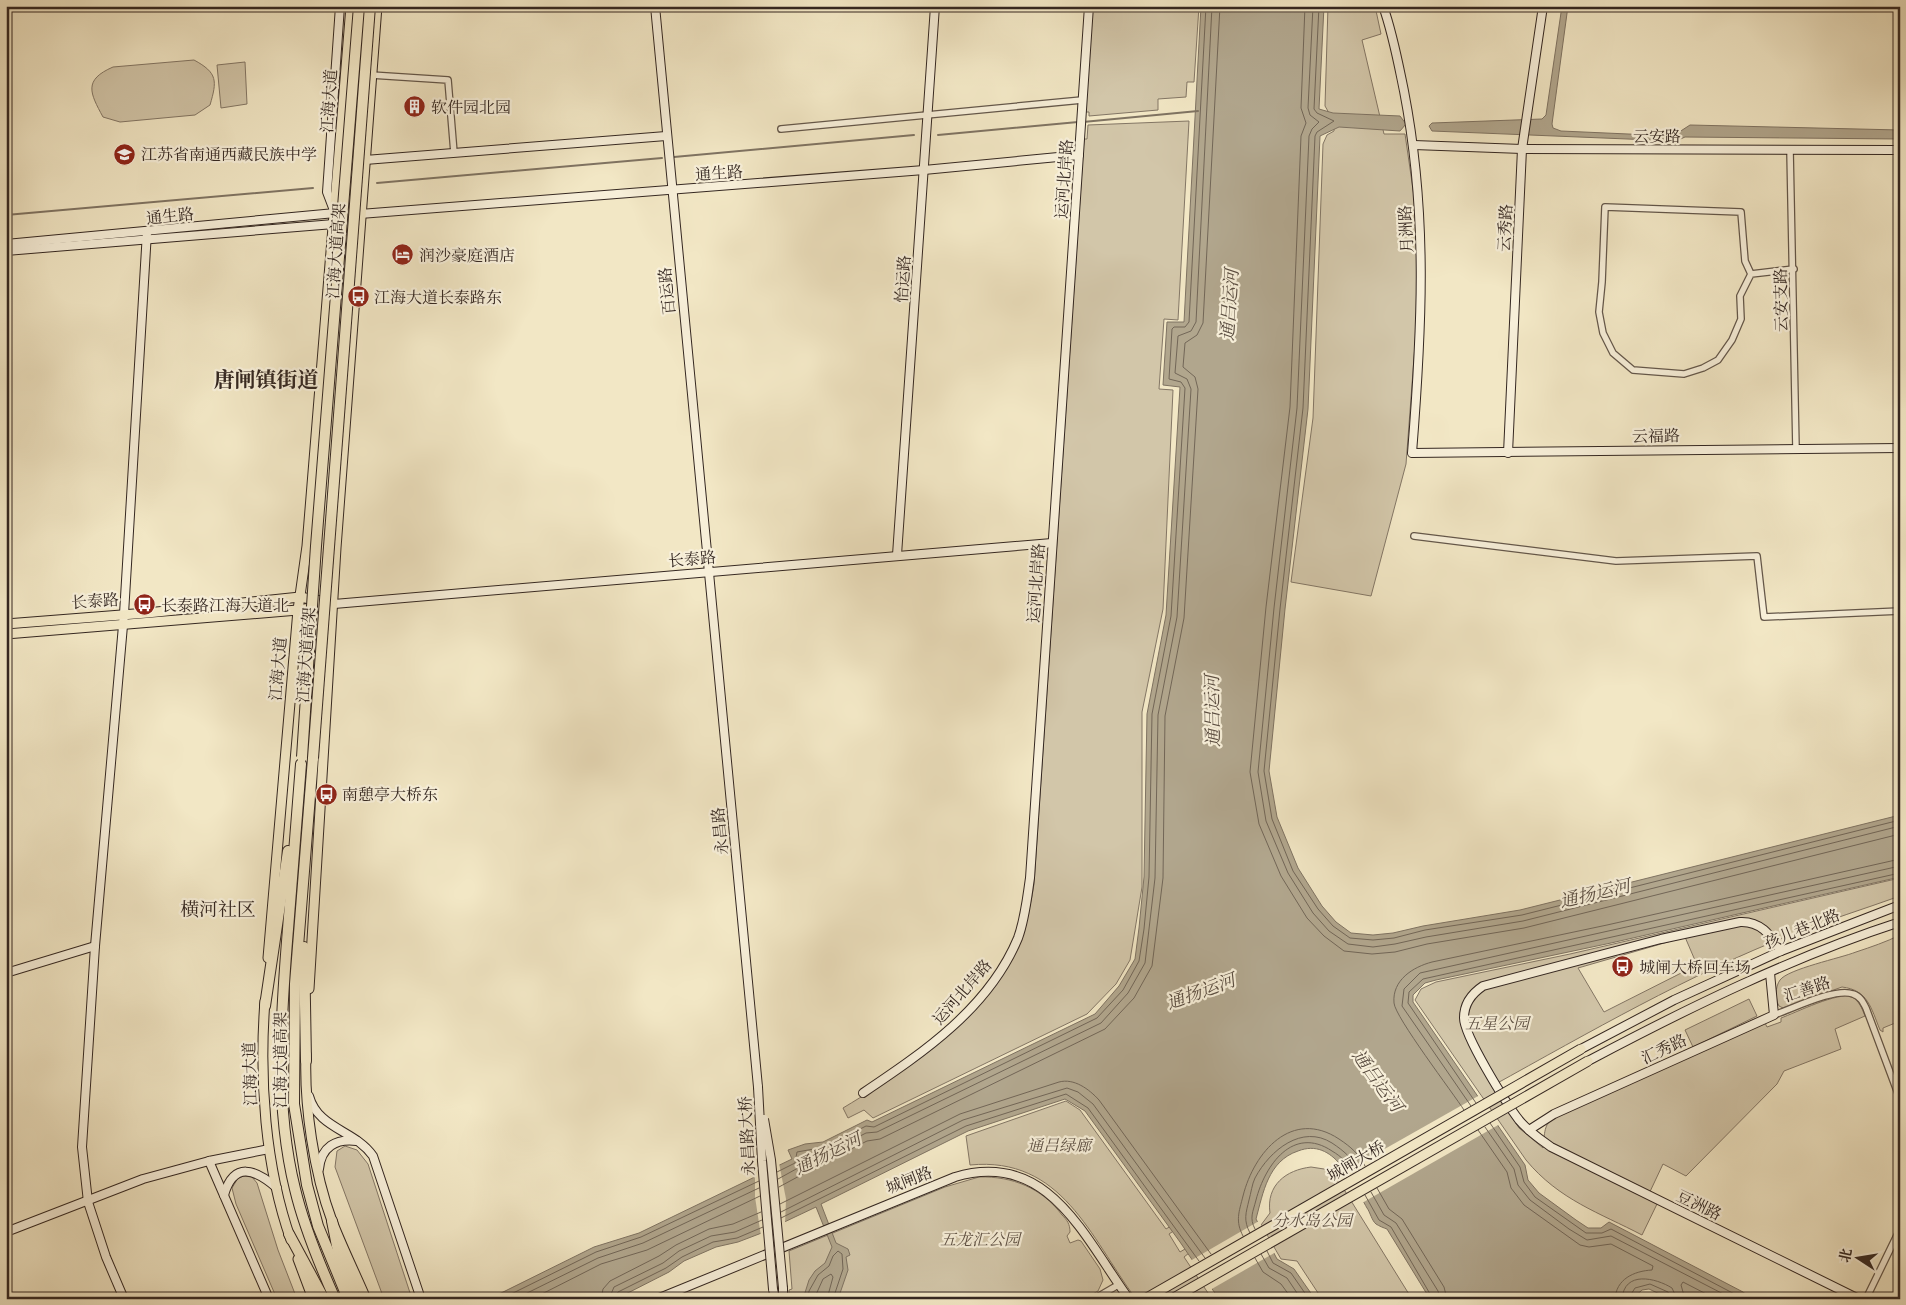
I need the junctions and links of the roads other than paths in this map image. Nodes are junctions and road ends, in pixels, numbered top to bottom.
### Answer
1 (340, 6) edge
2 (353, 6) edge
3 (359, 6) edge
4 (370, 6) edge
5 (377, 6) edge
6 (655, 6) edge
7 (935, 6) edge
8 (1089, 6) edge
9 (1383, 6) edge
10 (1543, 6) edge
11 (371, 75) junction
12 (1082, 104) junction
13 (927, 115) junction
14 (781, 129) dead end
15 (666, 136) junction
16 (1414, 145) junction
17 (1522, 148) junction
18 (1790, 150) junction
19 (1900, 150) edge
20 (454, 153) junction
21 (1079, 154) junction
22 (348, 160) junction
23 (365, 160) junction
24 (924, 170) junction
25 (671, 190) junction
26 (336, 213) junction
27 (360, 214) junction
28 (334, 224) junction
29 (147, 236) junction
30 (6, 244) edge
31 (6, 251) edge
32 (1794, 269) junction
33 (1751, 274) junction
34 (1900, 448) edge
35 (1796, 449) junction
36 (1412, 453) joint
37 (1508, 453) junction
38 (1414, 536) dead end
39 (1052, 543) junction
40 (897, 555) junction
41 (709, 573) junction
42 (300, 597) junction
43 (334, 604) junction
44 (298, 610) junction
45 (1900, 611) edge
46 (124, 614) junction
47 (6, 624) edge
48 (123, 624) junction
49 (6, 634) edge
50 (306, 760) junction
51 (303, 885) junction
52 (1900, 905) edge
53 (1900, 922) edge
54 (95, 946) junction
55 (1781, 951) junction
56 (6, 973) edge
57 (1770, 973) junction
58 (264, 1006) junction
59 (1774, 1015) junction
60 (1581, 1049) joint
61 (1588, 1060) joint
62 (306, 1061) junction
63 (758, 1087) junction
64 (308, 1092) junction
65 (863, 1093) dead end
66 (1900, 1099) edge
67 (1529, 1130) junction
68 (362, 1142) junction
69 (269, 1149) junction
70 (209, 1161) junction
71 (318, 1175) junction
72 (278, 1188) junction
73 (224, 1196) junction
74 (88, 1202) junction
75 (332, 1221) joint
76 (1900, 1229) edge
77 (6, 1232) edge
78 (289, 1234) junction
79 (337, 1252) junction
80 (1118, 1284) junction
81 (124, 1299) edge
82 (269, 1299) edge
83 (313, 1299) edge
84 (324, 1299) edge
85 (335, 1299) edge
86 (348, 1299) edge
87 (356, 1299) edge
88 (366, 1299) edge
89 (421, 1299) edge
90 (657, 1299) edge
91 (775, 1299) edge
92 (783, 1299) edge
93 (1094, 1299) edge
94 (1129, 1299) edge
95 (1145, 1299) edge
96 (1172, 1299) edge
97 (1859, 1299) edge
98 (1866, 1299) edge

1 - 26 street
2 - 22 highway, bridge
2 - 26 main road, 江海大道
3 - 22 highway, 江海大道高架, bridge
4 - 50 highway, 江海大道高架, bridge
5 - 11 main road
6 - 15 street, 百运路
7 - 13 street, 怡运路
8 - 12 street, 运河北岸路
9 - 16 street, 月洲路
10 - 17 street, 云秀路
11 - 20 street
11 - 23 main road
12 - 13 street
12 - 21 street, 运河北岸路
13 - 14 street
13 - 24 street, 怡运路
15 - 20 street
15 - 25 street, 百运路
16 - 17 street, 云安路
16 - 36 street, 月洲路
17 - 18 street, 云安路
17 - 37 street, 云秀路
18 - 19 street, 云安路
18 - 32 street, 云安支路
20 - 23 street
21 - 24 street, 通生路
21 - 39 street, 运河北岸路
22 - 50 highway, 江海大道高架, bridge
23 - 27 main road
24 - 25 street, 通生路
24 - 40 street, 怡运路
25 - 27 street, 通生路
25 - 41 street, 百运路
26 - 28 main road, 江海大道
26 - 29 street, 通生路
27 - 43 main road
28 - 29 street, 通生路
28 - 42 main road, 江海大道
29 - 30 street, 通生路
29 - 31 street, 通生路
29 - 46 street
32 - 33 street
32 - 35 street, 云安支路
33 - 33 street
34 - 35 street, 云福路
35 - 37 street, 云福路
36 - 37 street, 云福路
38 - 45 street
39 - 40 street, 长泰路
39 - 65 street, 运河北岸路
40 - 41 street, 长泰路
41 - 43 street, 长泰路
41 - 63 street, 永昌路
42 - 43 main road, 长泰路
42 - 44 main road, 江海大道
42 - 46 main road, 长泰路
43 - 44 main road, 长泰路
43 - 62 main road
44 - 48 main road, 长泰路
44 - 58 main road, 江海大道
46 - 47 main road, 长泰路
46 - 48 street
48 - 49 main road, 长泰路
48 - 54 street
50 - 51 highway, 江海大道高架
50 - 58 highway
50 - 85 highway, 江海大道高架
51 - 62 highway
51 - 79 highway, 江海大道高架
52 - 55 street, 孩儿巷北路
53 - 57 street, 孩儿巷北路
54 - 56 street
54 - 74 street
55 - 60 street, 孩儿巷北路
55 - 67 street, 豆洲路
57 - 59 street
57 - 61 street, 孩儿巷北路
58 - 69 main road, 江海大道
59 - 66 street, 汇善路
59 - 67 street, 汇秀路
60 - 95 main road, 城闸大桥, bridge
61 - 96 main road, 城闸大桥, bridge
62 - 64 main road
63 - 91 street, 永昌路大桥, bridge
63 - 92 street, 永昌路大桥, bridge
64 - 68 street
64 - 71 main road
67 - 97 street, 豆洲路
68 - 71 street
68 - 89 street
69 - 70 street
69 - 72 main road, 江海大道
70 - 73 street
70 - 74 street
71 - 75 main road
72 - 73 street
72 - 78 main road, 江海大道
73 - 82 street
74 - 77 street
74 - 81 street
75 - 79 highway
76 - 98 street
78 - 83 main road, 江海大道
78 - 84 highway
79 - 86 highway, 江海大道高架
79 - 87 highway
79 - 88 main road
80 - 90 street, 城闸路
80 - 93 street
80 - 94 street, 城闸路

